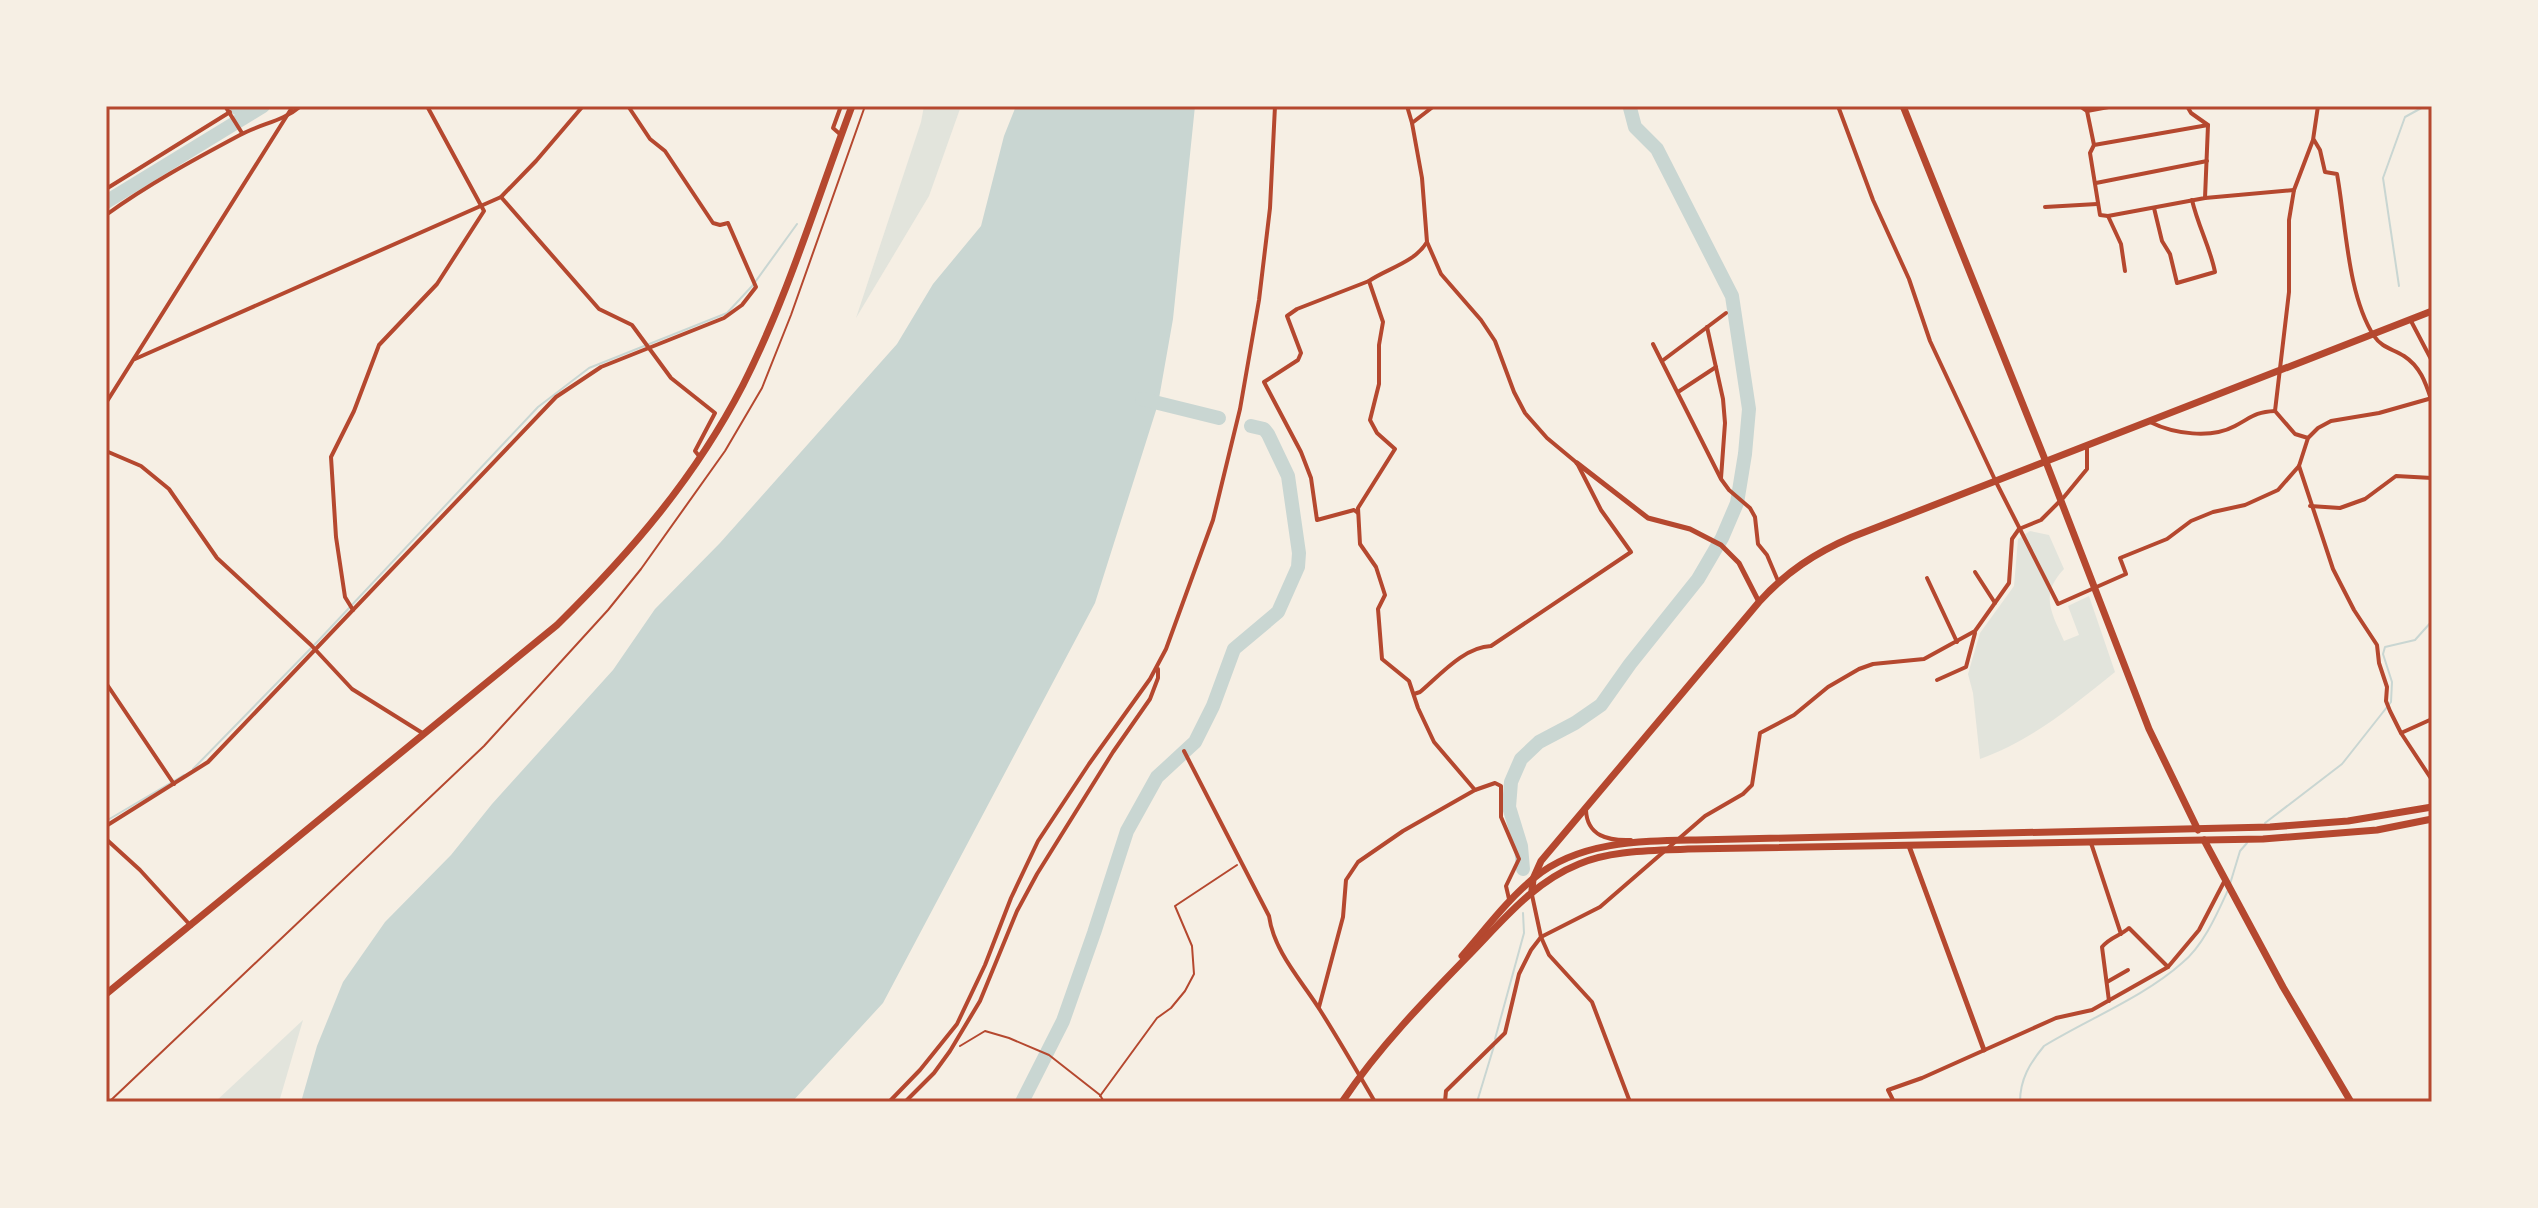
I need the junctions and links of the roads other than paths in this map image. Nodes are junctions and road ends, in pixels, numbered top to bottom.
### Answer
1 (225, 106) edge
2 (293, 106) edge
3 (301, 106) edge
4 (427, 106) edge
5 (583, 106) edge
6 (628, 106) edge
7 (841, 106) edge
8 (852, 106) edge
9 (1275, 106) edge
10 (1407, 106) edge
11 (1434, 106) edge
12 (1838, 106) edge
13 (1903, 106) edge
14 (2080, 106) edge
15 (2114, 106) edge
16 (2187, 106) edge
17 (2318, 106) edge
18 (2087, 111) junction
19 (230, 113) junction
20 (283, 120) junction
21 (1412, 123) junction
22 (2208, 125) junction
23 (242, 133) junction
24 (841, 135) junction
25 (2313, 140) junction
26 (2094, 145) junction
27 (2207, 161) junction
28 (2096, 183) junction
29 (106, 189) edge
30 (2294, 190) junction
31 (501, 197) junction
32 (2205, 198) junction
33 (2192, 200) junction
34 (2097, 204) junction
35 (483, 207) junction
36 (2045, 207) dead end
37 (2154, 208) junction
38 (106, 215) edge
39 (2108, 216) junction
40 (1427, 242) junction
41 (2125, 271) dead end
42 (1369, 281) junction
43 (2432, 311) edge
44 (1726, 313) dead end
45 (2411, 319) junction
46 (1707, 327) junction
47 (2373, 334) junction
48 (1653, 344) dead end
49 (648, 347) junction
50 (135, 359) junction
51 (1662, 361) junction
52 (2432, 361) edge
53 (1716, 367) junction
54 (2282, 370) junction
55 (1678, 393) junction
56 (2432, 400) edge
57 (106, 403) edge
58 (2275, 411) junction
59 (2150, 422) junction
60 (2308, 438) junction
61 (2087, 446) junction
62 (106, 451) edge
63 (701, 458) junction
64 (2046, 462) junction
65 (1577, 463) junction
66 (2299, 466) junction
67 (2432, 478) edge
68 (1721, 479) junction
69 (1996, 482) junction
70 (2061, 501) junction
71 (2310, 506) junction
72 (1358, 513) junction
73 (2019, 529) junction
74 (1975, 572) dead end
75 (1927, 578) dead end
76 (1778, 581) junction
77 (2094, 587) junction
78 (1759, 602) junction
79 (1995, 603) junction
80 (351, 608) junction
81 (1975, 631) junction
82 (1957, 642) junction
83 (314, 648) junction
84 (1158, 668) junction
85 (1937, 680) dead end
86 (106, 683) edge
87 (1413, 694) junction
88 (2432, 719) edge
89 (2401, 733) junction
90 (424, 734) junction
91 (1184, 751) dead end
92 (2432, 780) edge
93 (174, 783) junction
94 (1475, 790) junction
95 (1586, 807) junction
96 (2432, 807) edge
97 (2432, 819) edge
98 (106, 826) edge
99 (2197, 829) junction
100 (106, 839) edge
101 (1679, 840) junction
102 (2204, 840) junction
103 (1663, 842) junction
104 (2091, 843) junction
105 (1909, 846) junction
106 (1666, 851) junction
107 (2226, 878) junction
108 (1533, 879) junction
109 (1532, 890) junction
110 (1510, 901) junction
111 (191, 926) junction
112 (2121, 934) junction
113 (1541, 937) junction
114 (2168, 967) junction
115 (2128, 970) dead end
116 (2107, 982) junction
117 (106, 994) edge
118 (1425, 1001) junction
119 (2109, 1001) junction
120 (1319, 1008) junction
121 (1984, 1050) junction
122 (889, 1102) edge
123 (905, 1102) edge
124 (1342, 1102) edge
125 (1375, 1102) edge
126 (1445, 1102) edge
127 (1630, 1102) edge
128 (1894, 1102) edge
129 (2351, 1102) edge

1 - 19 street
2 - 20 street
3 - 20 street
4 - 35 street
5 - 31 street
6 - 49 street
7 - 24 street
8 - 24 main road
9 - 84 street
10 - 21 street
11 - 21 street
12 - 69 street
13 - 64 main road
14 - 18 street
15 - 18 street
16 - 22 street
17 - 25 street
18 - 26 street
19 - 23 street
19 - 29 street
20 - 23 street
20 - 50 street
21 - 40 street
22 - 26 street
22 - 27 street
23 - 38 street
24 - 63 main road
25 - 30 street
25 - 47 street
26 - 28 street
27 - 28 street
27 - 32 street
28 - 34 street
30 - 32 street
30 - 54 street
31 - 35 street
31 - 49 street
32 - 33 street
33 - 37 street
33 - 37 street
34 - 36 street
34 - 39 street
35 - 50 street
35 - 80 street
37 - 39 street
39 - 41 street
40 - 42 street
40 - 65 street
42 - 72 street
42 - 72 street
43 - 45 main road
44 - 46 street
45 - 47 main road
45 - 52 street
46 - 51 street
46 - 53 street
47 - 54 main road
47 - 56 street
48 - 51 street
49 - 63 street
49 - 80 street
50 - 57 street
51 - 55 street
53 - 55 street
53 - 68 street
54 - 58 street
54 - 59 main road
55 - 68 street
56 - 60 street
58 - 59 street
58 - 60 street
59 - 61 main road
60 - 66 street
61 - 64 main road
61 - 70 street
62 - 83 street
63 - 90 main road
64 - 69 main road
64 - 70 main road
65 - 78 street
65 - 87 street
66 - 71 street
66 - 77 street
67 - 71 street
68 - 76 street
69 - 73 street
69 - 76 main road
70 - 73 street
70 - 77 main road
71 - 89 street
72 - 87 street
73 - 77 street
73 - 79 street
74 - 79 street
75 - 82 street
76 - 78 main road
77 - 99 main road
78 - 95 main road
79 - 81 street
80 - 83 street
81 - 82 street
81 - 85 street
82 - 101 street
83 - 90 street
83 - 93 street
84 - 122 street
84 - 123 street
86 - 93 street
87 - 94 street
88 - 89 street
89 - 92 street
90 - 111 main road
91 - 120 street
93 - 98 street
94 - 110 street
94 - 120 street
95 - 103 street
95 - 108 main road
96 - 99 main road
97 - 102 main road
99 - 101 main road
99 - 102 main road
100 - 111 street
101 - 103 main road
101 - 106 street
102 - 104 main road
102 - 107 main road
103 - 108 main road
104 - 105 main road
104 - 112 street
105 - 106 main road
105 - 121 street
106 - 109 main road
106 - 113 street
107 - 114 street
107 - 129 main road
108 - 109 main road
108 - 110 main road
109 - 113 street
109 - 118 main road
110 - 118 main road
111 - 117 main road
112 - 114 street
112 - 116 street
113 - 126 street
113 - 127 street
114 - 119 street
115 - 116 street
116 - 119 street
118 - 124 main road
119 - 121 street
120 - 125 street
121 - 128 street

